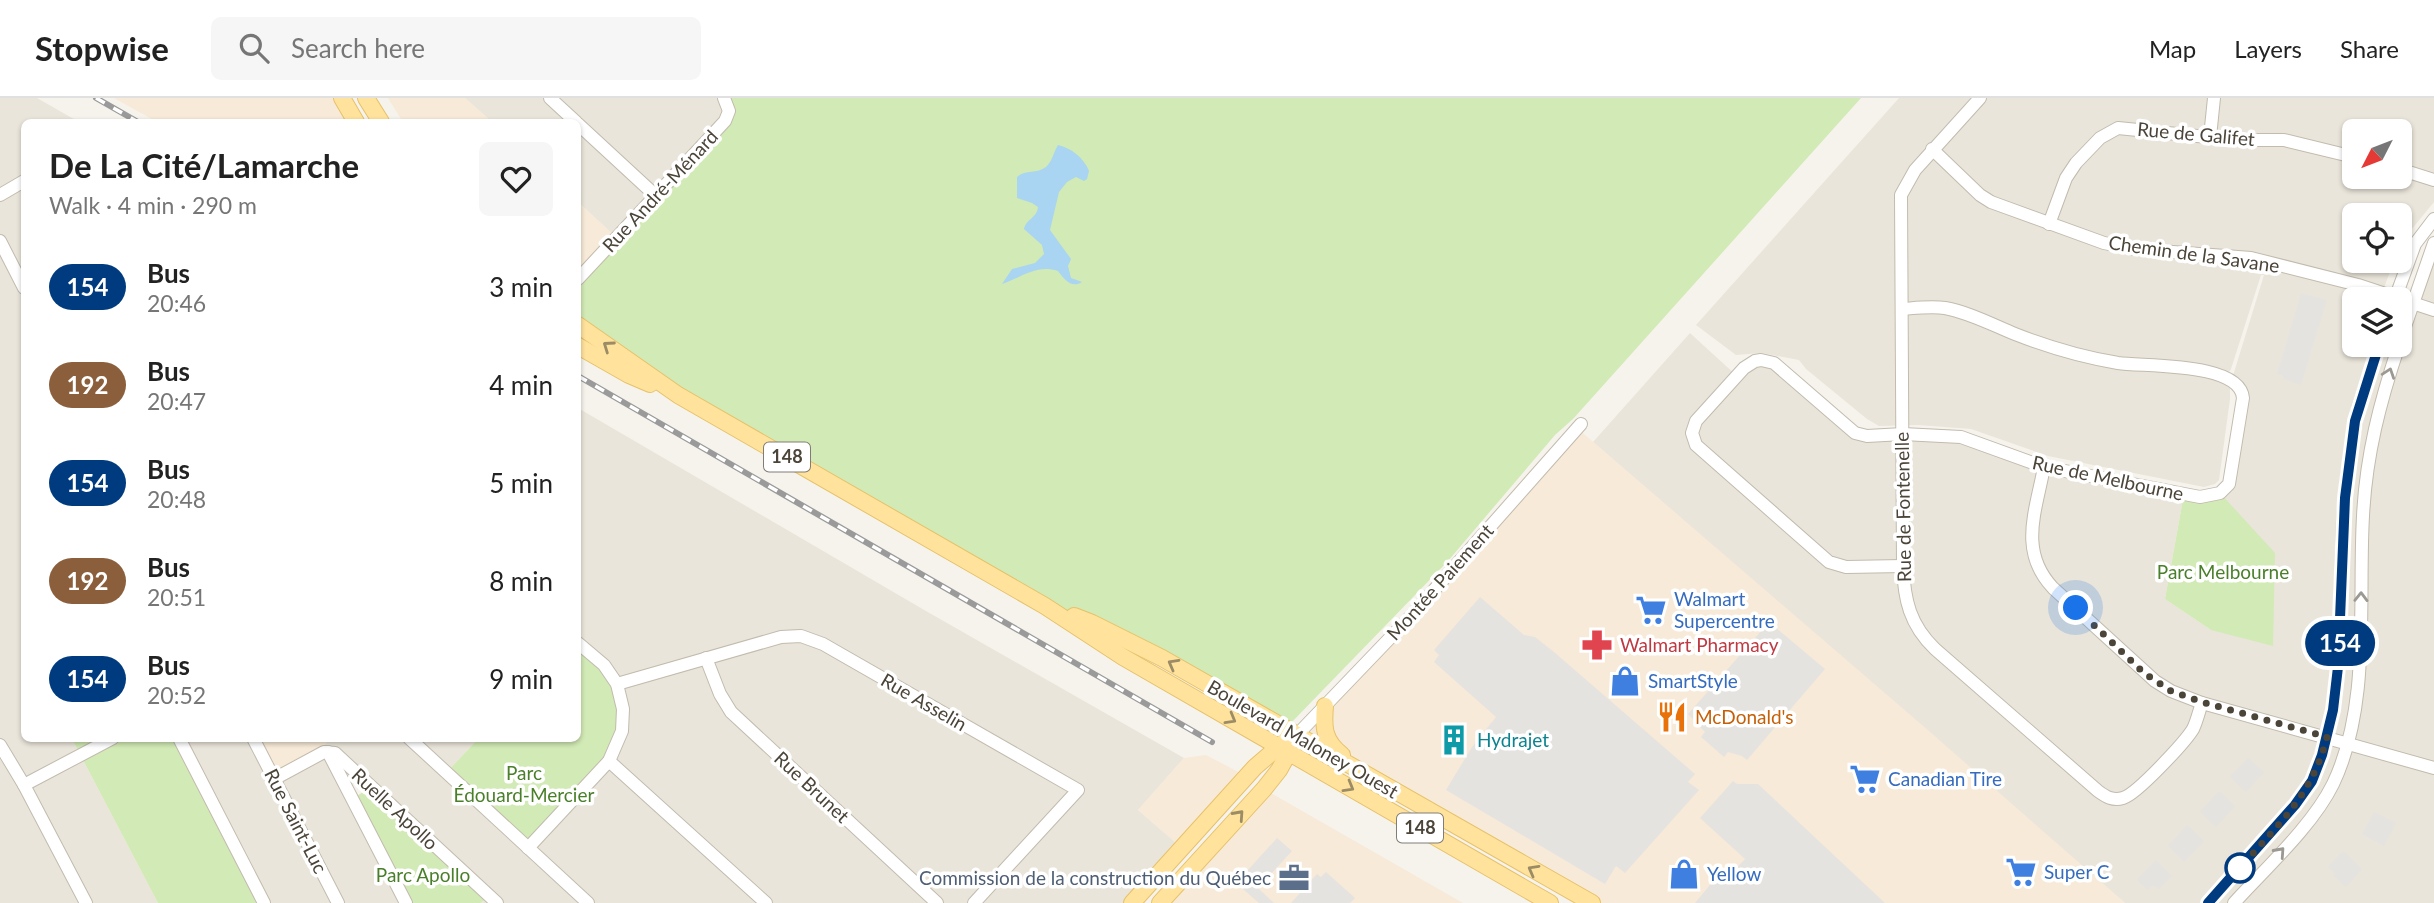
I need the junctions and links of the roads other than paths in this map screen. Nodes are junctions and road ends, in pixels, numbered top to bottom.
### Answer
1 (342, 98) edge
2 (366, 98) edge
3 (550, 98) edge
4 (724, 98) edge
5 (1980, 98) edge
6 (2214, 98) edge
7 (354, 119) edge
8 (379, 119) edge
9 (573, 119) edge
10 (581, 127) edge
11 (2210, 137) junction
12 (1932, 149) junction
13 (2342, 154) edge
14 (2412, 173) edge
15 (2434, 180) edge
16 (21, 183) edge
17 (0, 195) edge
18 (656, 196) junction
19 (2434, 219) edge
20 (2049, 224) junction
21 (0, 241) edge
22 (2434, 243) edge
23 (581, 276) edge
24 (21, 282) edge
25 (2363, 287) edge
26 (2399, 287) edge
27 (2413, 304) junction
28 (2412, 307) edge
29 (1902, 309) junction
30 (2434, 310) edge
31 (581, 327) edge
32 (581, 348) edge
33 (2375, 357) edge
34 (2395, 357) edge
35 (678, 395) junction
36 (1581, 424) dead end
37 (1903, 434) junction
38 (2044, 467) junction
39 (1903, 566) junction
40 (1045, 606) junction
41 (581, 646) edge
42 (706, 658) junction
43 (617, 684) junction
44 (2202, 702) junction
45 (1325, 706) junction
46 (1296, 736) junction
47 (2327, 737) junction
48 (105, 742) edge
49 (181, 742) edge
50 (255, 742) edge
51 (413, 742) edge
52 (2347, 742) junction
53 (0, 745) edge
54 (1284, 750) junction
55 (328, 752) junction
56 (609, 761) junction
57 (2434, 768) edge
58 (274, 779) junction
59 (1374, 780) junction
60 (24, 785) junction
61 (528, 848) junction
62 (489, 901) edge
63 (86, 903) edge
64 (264, 903) edge
65 (338, 903) edge
66 (406, 903) edge
67 (587, 903) edge
68 (766, 903) edge
69 (937, 903) edge
70 (974, 903) edge
71 (1132, 903) edge
72 (1160, 903) edge
73 (1550, 903) edge
74 (1592, 903) edge
75 (2208, 903) edge
76 (2234, 903) edge

1 - 7 main road
2 - 8 main road
3 - 9 street
4 - 18 street, Rue André-Ménard
5 - 12 street, Rue de Fontenelle
6 - 11 street
10 - 18 street
11 - 13 street, Rue de Galifet
11 - 20 street, Rue de Galifet
12 - 20 street, Chemin de la Savane
12 - 29 street, Rue de Fontenelle
14 - 15 street
16 - 17 street
18 - 23 street, Rue André-Ménard
19 - 26 street
20 - 25 street, Chemin de la Savane
21 - 24 street
22 - 27 street
27 - 28 street
27 - 30 street, Chemin de la Savane
29 - 37 street, Rue de Fontenelle
29 - 38 street, Rue de Melbourne
35 -> 31 main road, Boulevard Maloney Ouest / 148
32 - 35 main road, Boulevard Maloney Ouest / 148
33 - 47 street
52 -> 34 street
35 - 40 main road, Boulevard Maloney Ouest / 148
36 - 45 street, Montée Paiement
37 - 38 street, Rue de Melbourne
37 - 39 street, Rue de Fontenelle
37 - 39 street, Rue de Melbourne
38 - 44 street
39 - 44 street, Rue de Fontenelle
46 -> 40 main road, Boulevard Maloney Ouest / 148
40 -> 54 main road, Boulevard Maloney Ouest / 148
41 - 43 street
42 - 43 street, Rue Asselin
42 - 69 street, Rue Brunet
42 - 70 street, Rue Asselin
43 - 56 street
44 - 47 street
45 - 46 street, Montée Paiement
45 - 59 main road
46 - 54 main road, Montée Paiement
46 - 59 main road, Boulevard Maloney Ouest / 148
47 - 52 street
47 - 75 street
48 - 60 street
49 - 64 street
50 - 58 street, Rue Saint-Luc
51 - 61 street
52 - 57 street
76 -> 52 street
53 - 60 street
54 - 71 main road, Montée Paiement
72 -> 54 main road, Montée Paiement
54 -> 73 main road, Boulevard Maloney Ouest / 148
55 - 58 street
55 - 62 street, Ruelle Apollo
55 - 66 street, Ruelle Apollo
56 - 61 street
56 - 68 street
58 - 65 street, Rue Saint-Luc
74 -> 59 main road, Boulevard Maloney Ouest / 148
60 - 63 street
61 - 67 street

